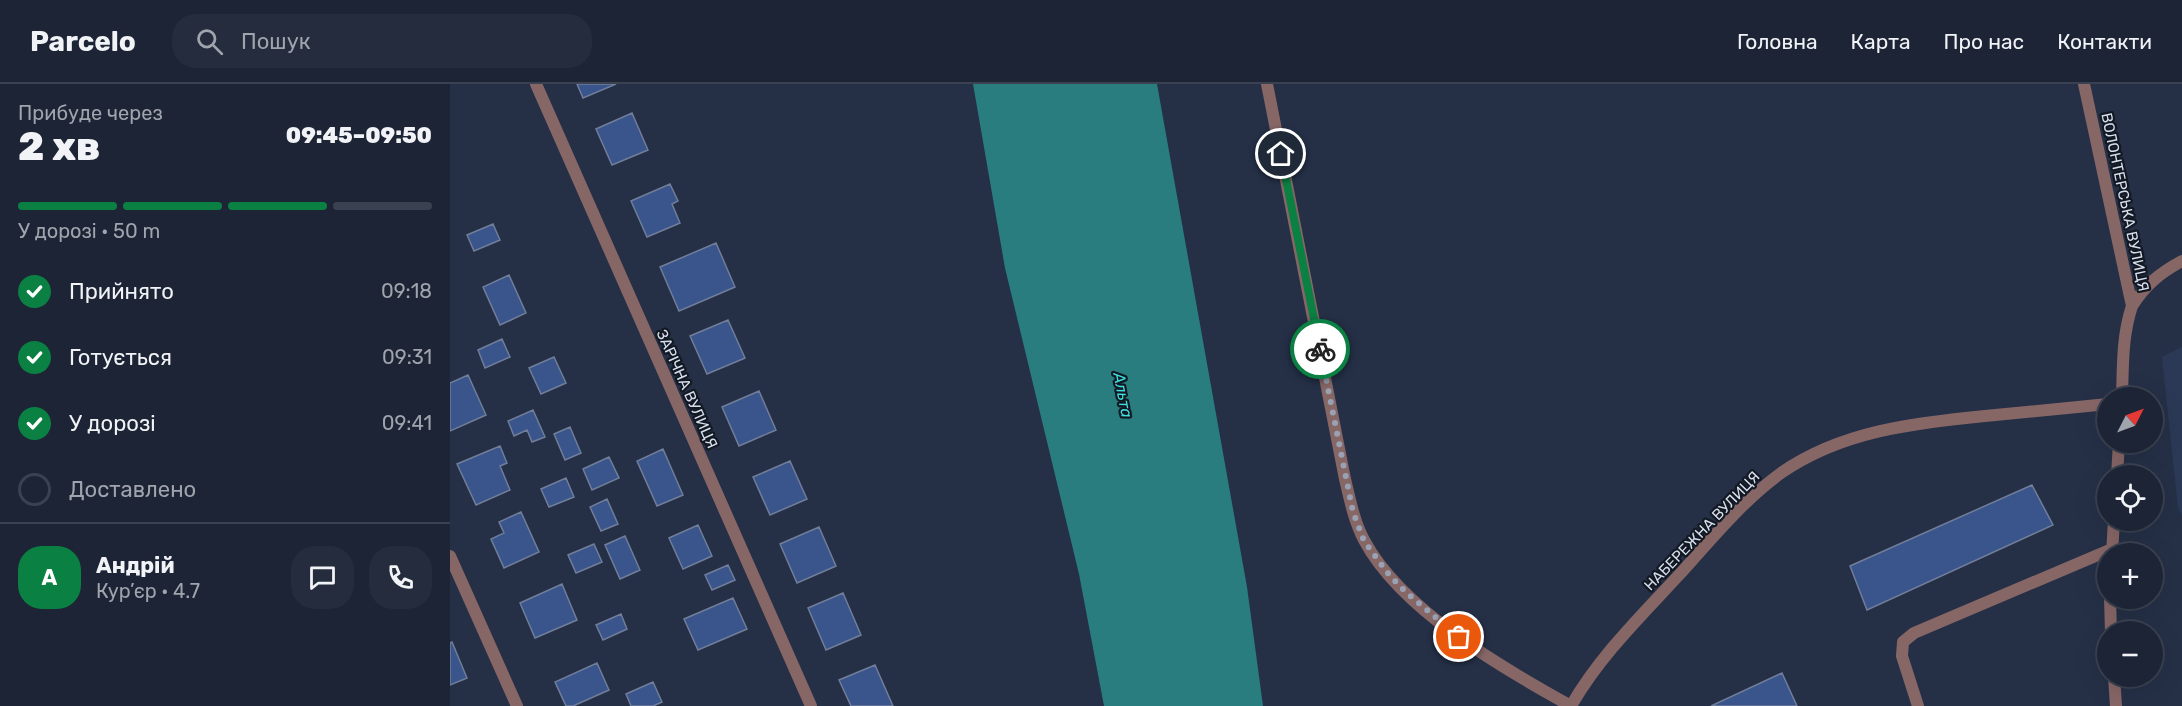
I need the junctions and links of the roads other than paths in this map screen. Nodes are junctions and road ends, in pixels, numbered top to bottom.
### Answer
1 (536, 84) edge
2 (1267, 84) edge
3 (2084, 84) edge
4 (2182, 261) edge
5 (2132, 306) junction
6 (2122, 387) edge
7 (2097, 405) edge
8 (450, 556) edge
9 (2097, 557) edge
10 (2115, 687) edge
11 (517, 706) edge
12 (811, 706) edge
13 (1571, 706) edge
14 (1918, 706) edge
15 (2116, 706) edge

1 - 12 street, ЗАРІЧНА ВУЛИЦЯ
2 - 13 street
3 - 5 street, ВОЛОНТЕРСЬКА ВУЛИЦЯ
4 - 5 street
5 - 6 street, ВОЛОНТЕРСЬКА ВУЛИЦЯ
7 - 13 street, НАБЕРЕЖНА ВУЛИЦЯ
8 - 11 street
9 - 14 street
10 - 15 street

